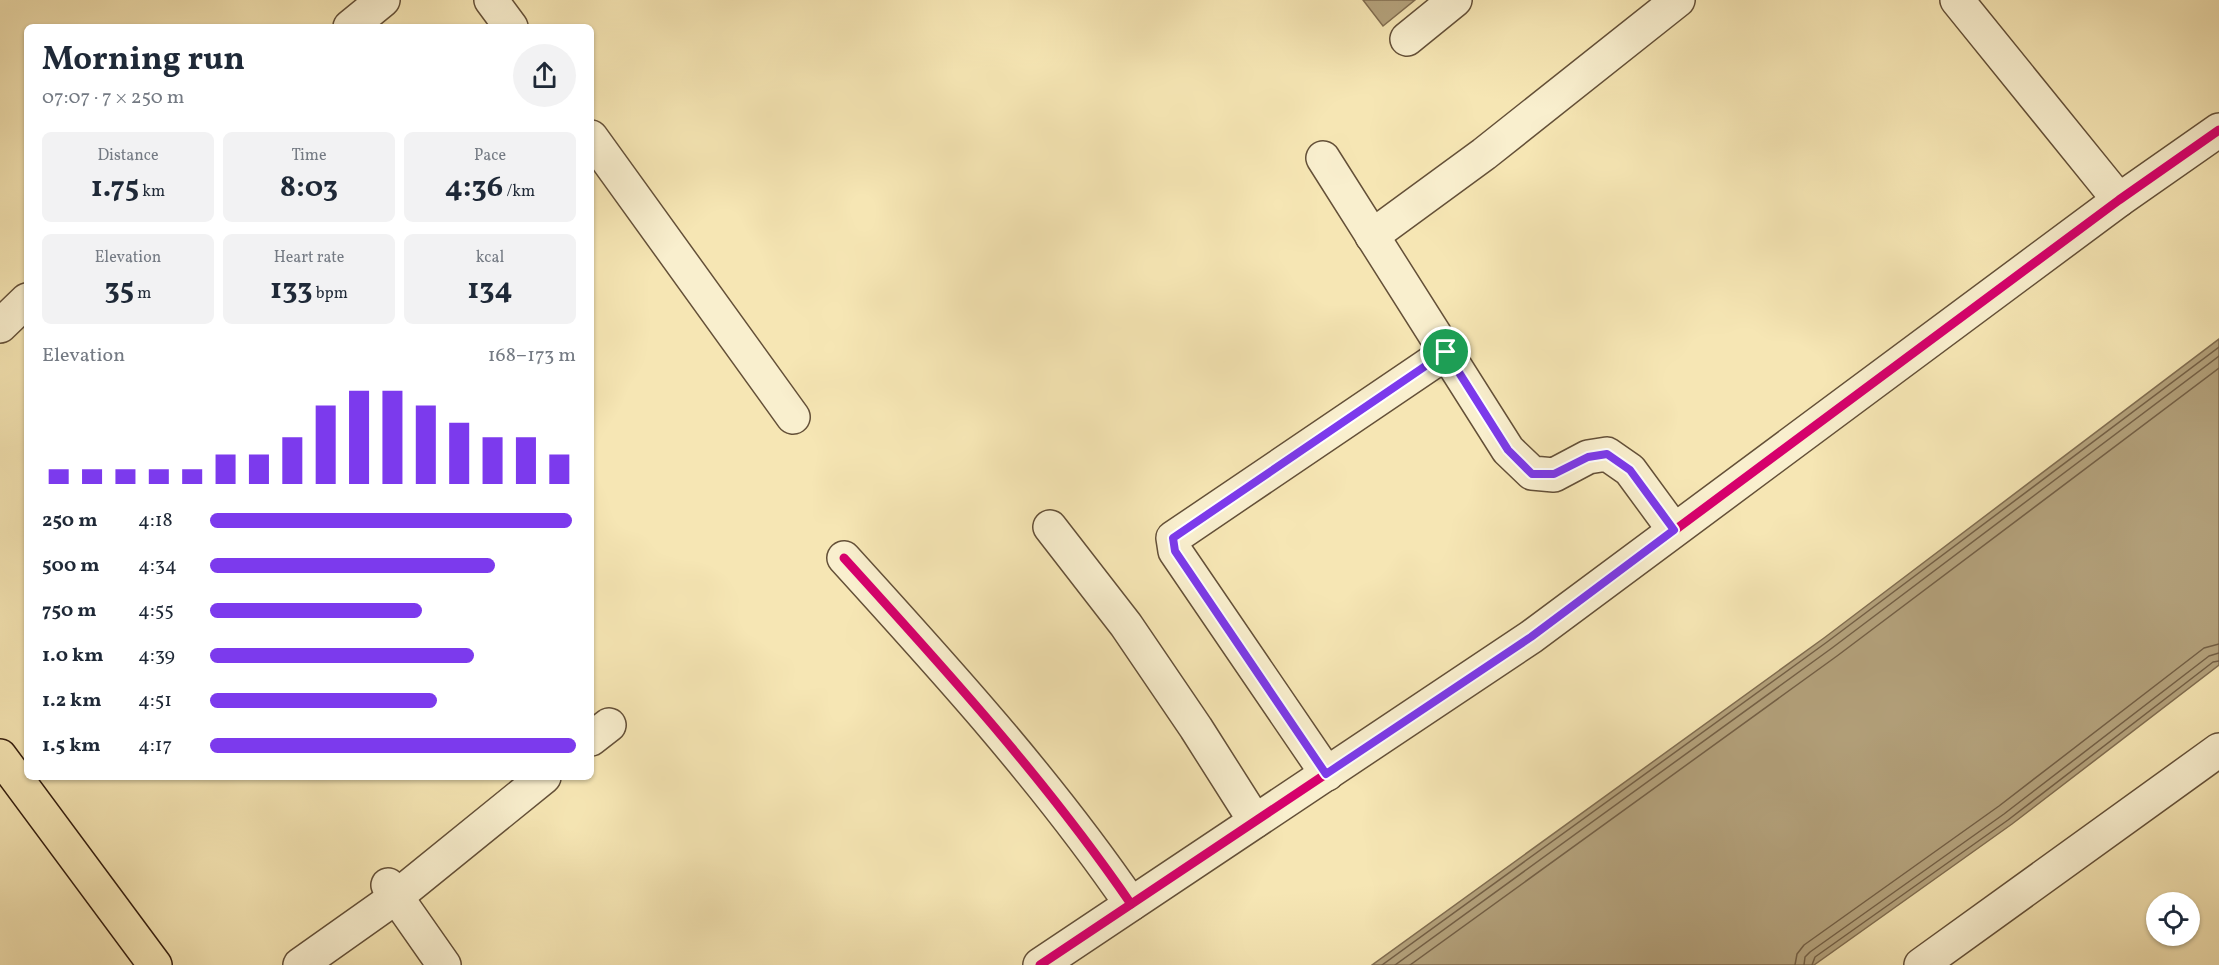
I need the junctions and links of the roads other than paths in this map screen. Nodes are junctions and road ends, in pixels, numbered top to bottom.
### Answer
1 (383, 0) edge
2 (491, 0) edge
3 (1455, 0) edge
4 (1678, 0) edge
5 (1957, 0) edge
6 (354, 24) edge
7 (509, 24) edge
8 (1407, 39) dead end
9 (2219, 130) edge
10 (594, 141) edge
11 (1323, 158) dead end
12 (2119, 200) junction
13 (1372, 236) junction
14 (24, 303) edge
15 (0, 326) edge
16 (1446, 352) junction
17 (793, 417) dead end
18 (1050, 527) dead end
19 (1674, 530) junction
20 (844, 558) dead end
21 (0, 756) edge
22 (2216, 758) edge
23 (1326, 774) junction
24 (540, 780) edge
25 (1255, 821) junction
26 (392, 891) junction
27 (1131, 904) junction
28 (1925, 964) edge
29 (155, 965) edge
30 (300, 965) edge
31 (444, 965) edge
32 (1040, 965) edge

1 - 6 street
2 - 7 street
3 - 8 street
4 - 13 street
5 - 12 street
9 - 12 street
10 - 17 street
11 - 13 street
12 - 19 street
13 - 16 street
14 - 15 street
16 - 19 street
16 - 23 street
18 - 25 street
19 - 23 street
20 - 27 street
21 - 29 highway
22 - 28 street
23 - 25 street
24 - 26 street
25 - 27 street
26 - 30 street
26 - 31 street
27 - 32 street

